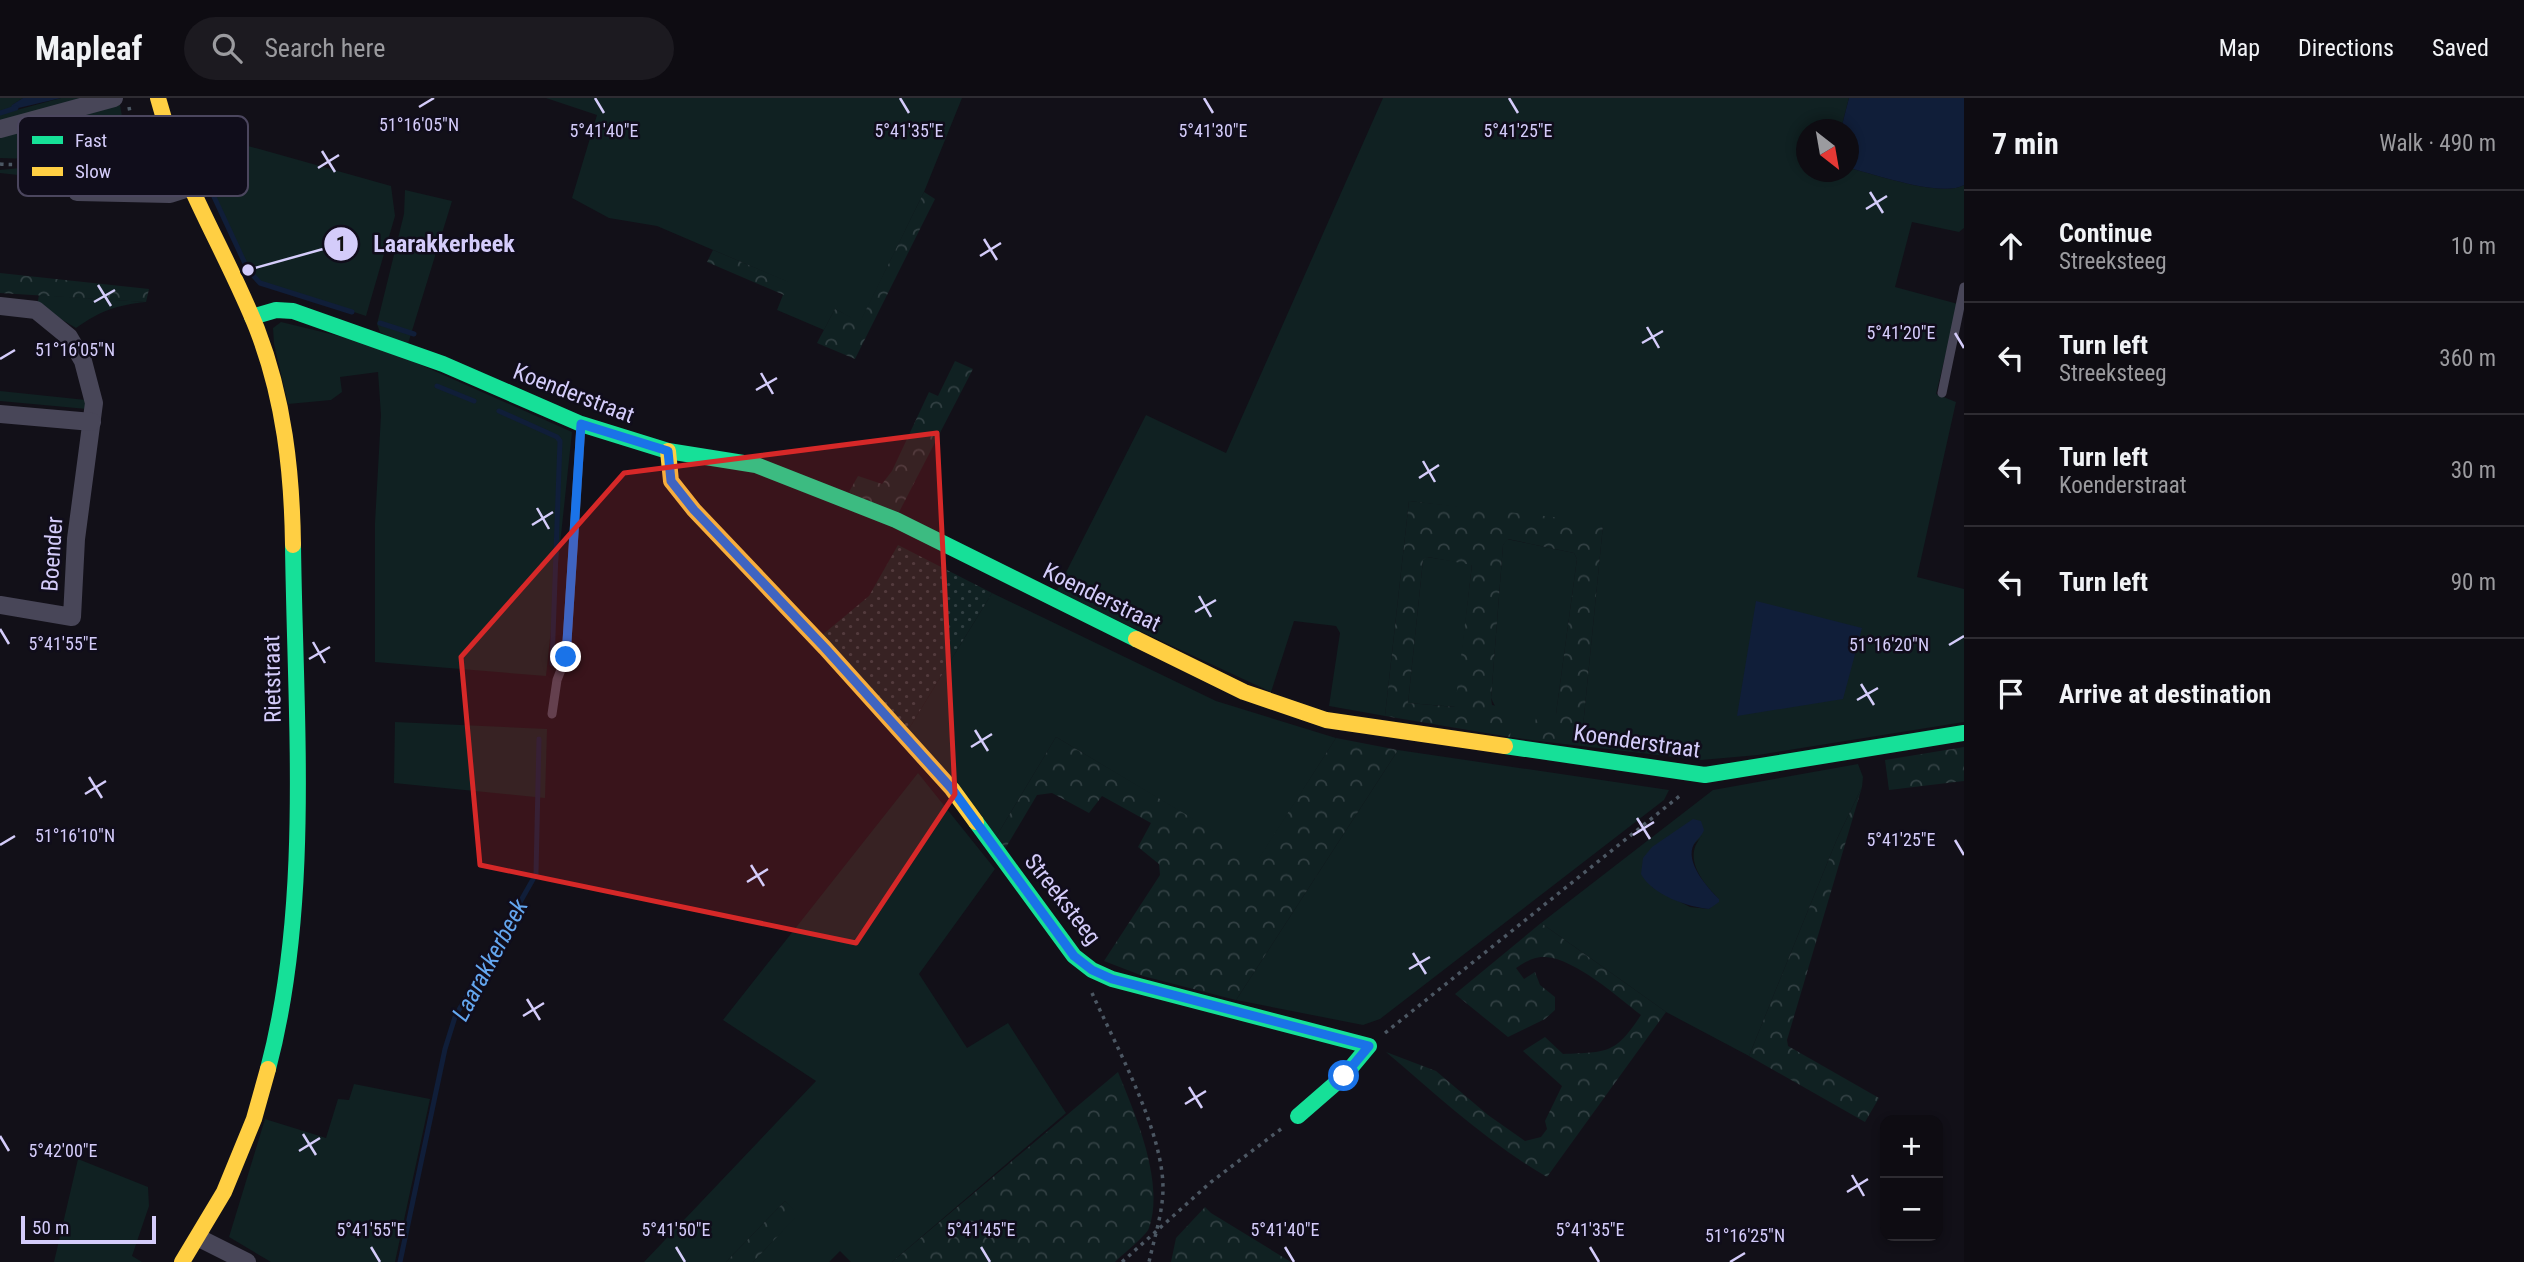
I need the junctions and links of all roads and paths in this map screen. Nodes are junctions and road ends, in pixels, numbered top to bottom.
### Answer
1 (114, 98) edge
2 (158, 98) edge
3 (48, 116) edge
4 (164, 116) edge
5 (18, 124) edge
6 (0, 129) edge
7 (0, 164) edge
8 (18, 164) edge
9 (192, 196) edge
10 (1964, 287) edge
11 (0, 306) edge
12 (252, 317) junction
13 (1942, 393) dead end
14 (0, 414) edge
15 (92, 422) junction
16 (581, 424) junction
17 (668, 451) junction
18 (0, 605) edge
19 (552, 714) dead end
20 (1964, 733) edge
21 (1705, 775) junction
22 (1091, 992) dead end
23 (1369, 1046) junction
24 (1298, 1116) joint
25 (1156, 1230) junction
26 (199, 1238) junction
27 (182, 1262) edge
28 (247, 1262) edge
29 (1122, 1262) edge
30 (1149, 1262) edge

1 - 3 street
2 - 4 street, Rietstraat
5 - 6 street
7 - 8 path
9 - 12 street, Rietstraat
10 - 13 lane
11 - 15 street, Boender
12 - 16 street, Koenderstraat
12 - 26 street, Rietstraat
14 - 15 street
15 - 18 street, Boender
16 - 17 street, Koenderstraat
16 - 19 lane
17 - 21 street, Koenderstraat
17 - 23 street, Streeksteeg
20 - 21 street, Koenderstraat
21 - 23 path
22 - 25 path
23 - 24 street
24 - 25 path
25 - 29 path
25 - 30 path
26 - 27 street, Rietstraat
26 - 28 street

